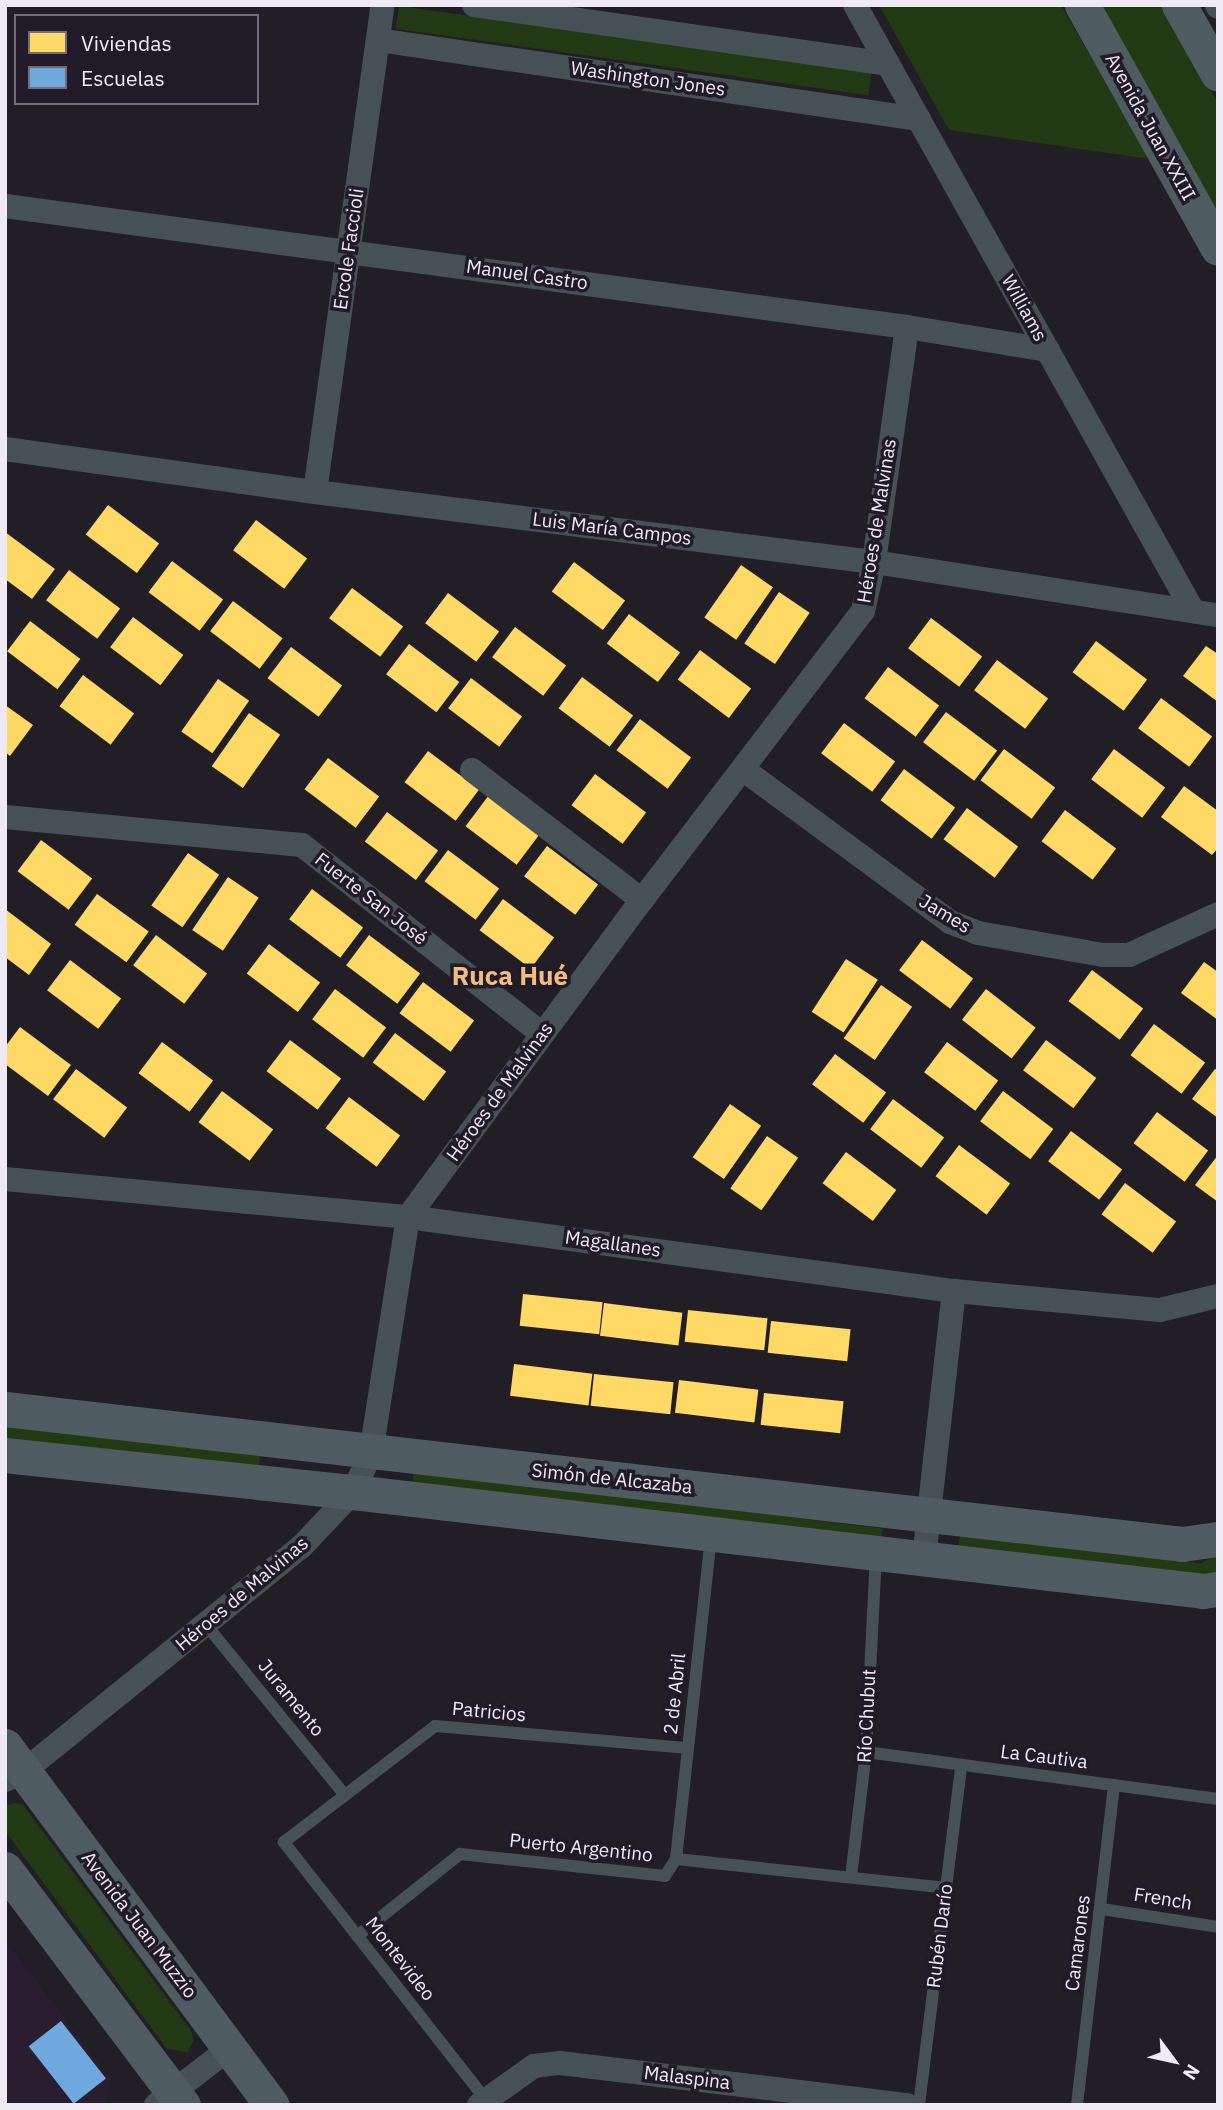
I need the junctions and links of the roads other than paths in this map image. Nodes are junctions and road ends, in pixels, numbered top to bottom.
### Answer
1 (382, 5) edge
2 (474, 5) edge
3 (855, 5) edge
4 (1082, 5) edge
5 (1179, 5) edge
6 (378, 40) junction
7 (888, 64) junction
8 (1218, 74) edge
9 (919, 119) junction
10 (5, 205) edge
11 (1218, 248) edge
12 (349, 250) junction
13 (907, 327) junction
14 (1048, 350) junction
15 (5, 449) edge
16 (315, 492) junction
17 (874, 562) junction
18 (1193, 611) junction
19 (1218, 615) edge
20 (472, 770) dead end
21 (744, 770) junction
22 (5, 817) edge
23 (642, 900) junction
24 (1218, 914) edge
25 (542, 1034) junction
26 (5, 1179) edge
27 (408, 1217) junction
28 (954, 1291) junction
29 (1218, 1296) edge
30 (5, 1409) edge
31 (371, 1453) junction
32 (5, 1455) edge
33 (353, 1492) junction
34 (929, 1514) junction
35 (712, 1533) junction
36 (1218, 1539) edge
37 (876, 1554) junction
38 (924, 1558) junction
39 (1218, 1589) edge
40 (207, 1626) junction
41 (688, 1748) junction
42 (866, 1752) junction
43 (11, 1766) edge
44 (961, 1767) junction
45 (1114, 1785) junction
46 (345, 1795) junction
47 (1218, 1799) edge
48 (284, 1842) joint
49 (676, 1859) junction
50 (5, 1869) edge
51 (851, 1877) junction
52 (946, 1888) junction
53 (1102, 1909) junction
54 (1218, 1927) edge
55 (357, 1936) junction
56 (231, 2047) junction
57 (171, 2100) edge
58 (482, 2102) edge
59 (905, 2104) edge
60 (272, 2105) edge
61 (919, 2105) edge
62 (1077, 2105) edge

1 - 6 street, Ercole Faccioli
2 - 7 street
3 - 7 street, Williams
4 - 11 street, Avenida Juan XXIII
5 - 8 street
6 - 9 street, Washington Jones
6 - 12 street, Ercole Faccioli
7 - 9 street, Williams
9 - 14 street, Williams
10 - 12 street, Manuel Castro
12 - 13 street, Manuel Castro
12 - 16 street, Ercole Faccioli
13 - 14 street, Manuel Castro
13 - 17 street, Héroes de Malvinas
14 - 18 street, Williams
15 - 16 street, Luis María Campos
16 - 17 street, Luis María Campos
17 - 18 street, Luis María Campos
17 - 21 street, Héroes de Malvinas
18 - 19 street, Luis María Campos
20 - 23 street
21 - 23 street, Héroes de Malvinas
21 - 24 street, James
22 - 25 street, Fuerte San José
23 - 25 street, Héroes de Malvinas
25 - 27 street, Héroes de Malvinas
26 - 27 street, Magallanes
27 - 28 street, Magallanes
27 - 31 street, Héroes de Malvinas
28 - 29 street, Magallanes
28 - 34 street
30 - 31 street, Simón de Alcazaba
31 - 33 street, Héroes de Malvinas
31 - 34 street, Simón de Alcazaba
32 - 33 street
33 - 35 street
33 - 40 street, Héroes de Malvinas
34 - 36 street, Simón de Alcazaba
34 - 38 street
35 - 37 street
35 - 41 lane, 2 de Abril
37 - 38 street
37 - 42 lane, Río Chubut
38 - 39 street
40 - 43 street, Héroes de Malvinas
40 - 46 lane, Juramento
41 - 46 lane, Patricios
41 - 49 lane, 2 de Abril
42 - 44 lane, La Cautiva
42 - 51 lane, Río Chubut
43 - 56 street, Avenida Juan Muzzio
44 - 45 lane, La Cautiva
44 - 52 lane, Rubén Darío
45 - 47 lane, La Cautiva
45 - 53 lane, Camarones
46 - 48 lane, Patricios
48 - 55 lane, Montevideo
49 - 51 lane, Puerto Argentino
49 - 55 lane, Puerto Argentino
50 - 57 street
51 - 52 lane, Puerto Argentino
52 - 61 lane, Rubén Darío
53 - 54 lane, French
53 - 62 lane, Camarones
55 - 58 lane, Montevideo
56 - 57 street
56 - 60 street, Avenida Juan Muzzio
58 - 59 street, Malaspina

